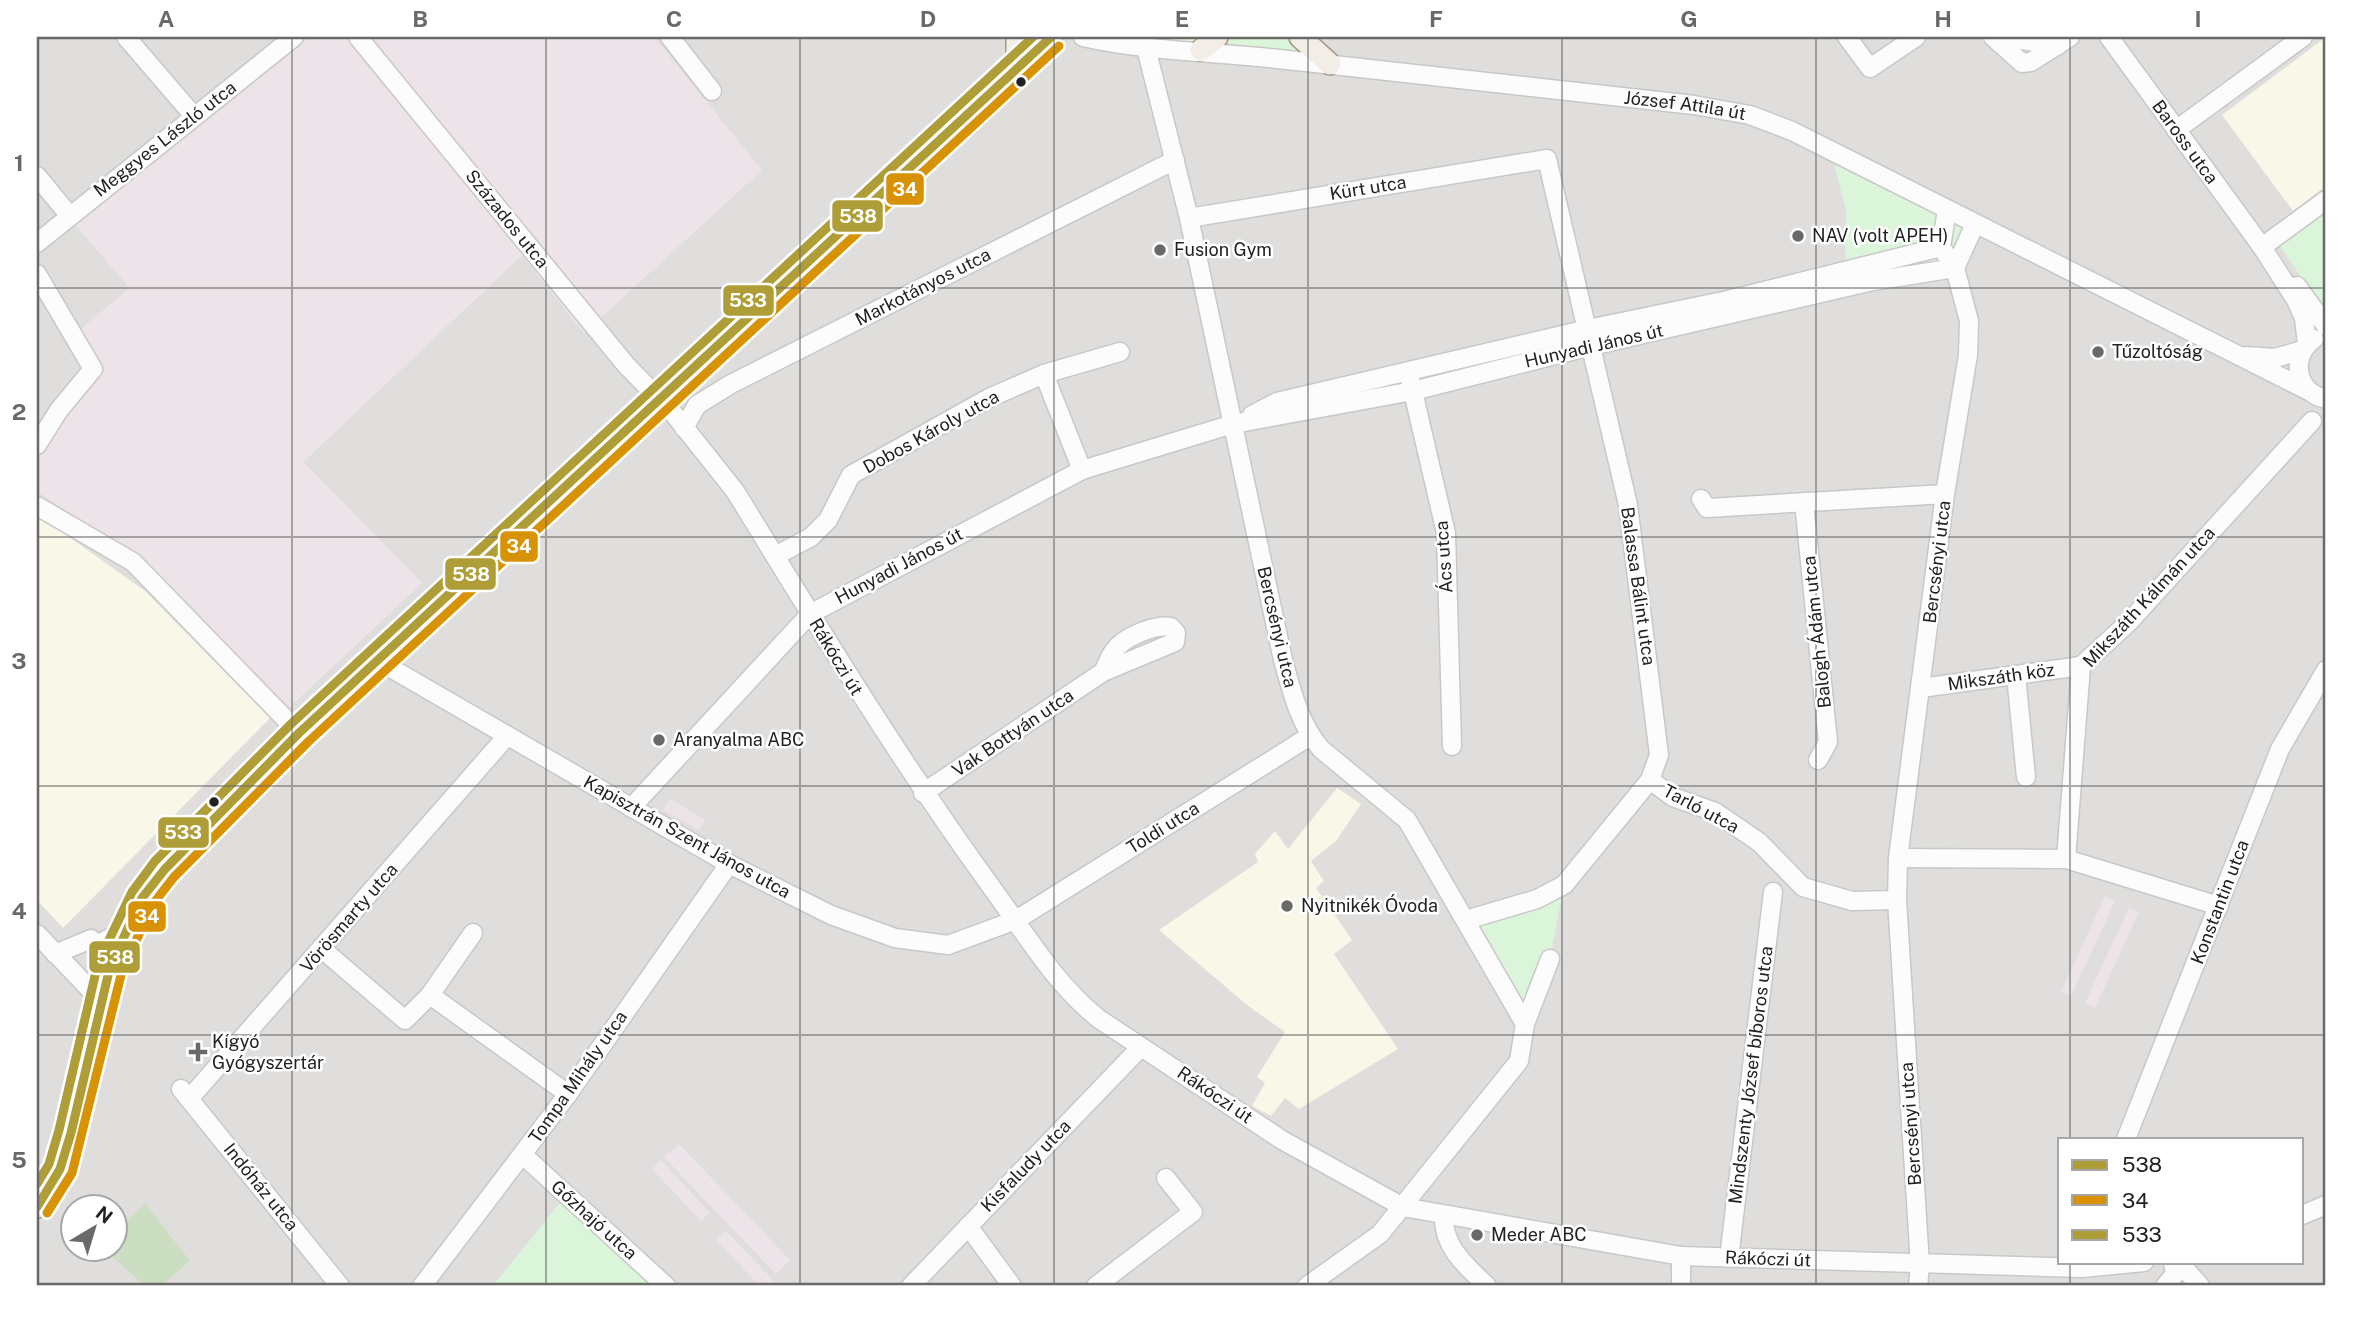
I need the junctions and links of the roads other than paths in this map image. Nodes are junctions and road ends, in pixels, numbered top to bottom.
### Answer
1 (126, 37) edge
2 (295, 37) edge
3 (358, 37) edge
4 (670, 37) edge
5 (1017, 37) edge
6 (1051, 37) edge
7 (1083, 37) edge
8 (1300, 37) edge
9 (1847, 37) edge
10 (1916, 37) edge
11 (1993, 37) edge
12 (2004, 37) edge
13 (2109, 37) edge
14 (2304, 37) edge
15 (2064, 42) edge
16 (1209, 43) edge
17 (1146, 48) junction
18 (1330, 64) junction
19 (1012, 71) junction
20 (712, 91) dead end
21 (192, 115) junction
22 (2176, 130) junction
23 (1547, 159) joint
24 (1175, 160) junction
25 (37, 176) edge
26 (2326, 200) edge
27 (1947, 210) junction
28 (69, 215) junction
29 (1189, 218) junction
30 (1975, 224) junction
31 (37, 243) edge
32 (1941, 247) junction
33 (2262, 247) junction
34 (1955, 268) junction
35 (37, 274) edge
36 (2326, 326) edge
37 (2326, 335) edge
38 (1590, 337) junction
39 (2305, 347) junction
40 (1120, 352) dead end
41 (2235, 354) junction
42 (1409, 372) junction
43 (1044, 374) junction
44 (2307, 390) junction
45 (1413, 391) junction
46 (2326, 399) edge
47 (658, 400) junction
48 (2312, 421) dead end
49 (1233, 424) junction
50 (684, 428) junction
51 (37, 445) edge
52 (1082, 470) junction
53 (1945, 494) junction
54 (1701, 499) dead end
55 (1804, 502) junction
56 (37, 506) edge
57 (775, 556) junction
58 (810, 614) junction
59 (377, 660) junction
60 (2081, 666) junction
61 (2326, 670) edge
62 (1103, 672) dead end
63 (2016, 675) junction
64 (1921, 688) junction
65 (299, 733) junction
66 (507, 736) junction
67 (1310, 736) junction
68 (1452, 746) dead end
69 (1818, 760) dead end
70 (2026, 777) dead end
71 (1650, 780) junction
72 (923, 793) junction
73 (631, 808) junction
74 (1898, 858) junction
75 (2066, 859) junction
76 (729, 864) junction
77 (1773, 892) dead end
78 (1897, 900) junction
79 (2219, 906) junction
80 (1016, 920) junction
81 (1466, 920) junction
82 (125, 930) junction
83 (472, 933) dead end
84 (37, 934) edge
85 (322, 949) junction
86 (55, 954) junction
87 (1550, 959) dead end
88 (430, 995) junction
89 (102, 1002) junction
90 (1525, 1024) junction
91 (1141, 1047) junction
92 (185, 1094) joint
93 (568, 1094) junction
94 (2126, 1138) edge
95 (523, 1155) junction
96 (1166, 1178) dead end
97 (2326, 1205) edge
98 (37, 1207) edge
99 (1403, 1207) junction
100 (1444, 1214) junction
101 (2304, 1214) edge
102 (968, 1226) junction
103 (1681, 1256) junction
104 (1729, 1258) junction
105 (2103, 1264) edge
106 (2173, 1264) edge
107 (2181, 1264) edge
108 (1920, 1265) junction
109 (2082, 1265) edge
110 (340, 1286) edge
111 (422, 1286) edge
112 (666, 1286) edge
113 (911, 1286) edge
114 (1012, 1286) edge
115 (1096, 1286) edge
116 (1307, 1286) edge
117 (1487, 1286) edge
118 (1681, 1286) edge
119 (1918, 1286) edge
120 (2075, 1286) edge
121 (2165, 1286) edge
122 (2200, 1286) edge

1 - 21 street
2 - 21 street, Meggyes László utca
3 - 47 street, Százados utca
4 - 20 street
5 - 19 main road
6 - 19 main road
7 - 17 street, József Attila út
8 - 18 main road
9 - 10 street
11 - 15 street
12 - 15 street
13 - 22 street, Baross utca
14 - 22 street
16 - 17 street, József Attila út
16 - 18 street, József Attila út
17 - 24 street, Bercsényi utca
18 - 27 street, József Attila út
19 - 47 main road
21 - 28 street, Meggyes László utca
22 - 33 street, Baross utca
23 - 29 street, Kürt utca
23 - 38 street, Balassa Bálint utca
24 - 29 street, Bercsényi utca
24 - 50 street, Markotányos utca
25 - 28 street
26 - 33 street
27 - 30 street, József Attila út
27 - 32 street
28 - 31 street, Meggyes László utca
29 - 49 street, Bercsényi utca
30 - 34 street
30 - 41 street, József Attila út
32 - 34 street, Bercsényi utca
32 - 38 street, Hunyadi János út
33 - 36 street, Baross utca
33 - 39 street, Baross utca
34 - 38 street, Hunyadi János út
34 - 53 street, Bercsényi utca
35 - 51 street
37 - 39 street, József Attila út
38 - 42 street, Hunyadi János út
38 - 45 street, Hunyadi János út
38 - 71 street, Balassa Bálint utca
39 - 41 street, József Attila út
39 - 44 street, Baross utca
40 - 43 street, Dobos Károly utca
41 - 44 street, József Attila út
42 - 45 street, Ács utca
42 - 49 street, Hunyadi János út
43 - 52 street
43 - 57 street, Dobos Károly utca
44 - 46 street, József Attila út
45 - 49 street, Hunyadi János út
45 - 68 street, Ács utca
47 - 50 street, Rákóczi út
47 - 59 main road
48 - 60 street, Mikszáth Kálmán utca
49 - 52 street, Hunyadi János út
49 - 67 street, Bercsényi utca
50 - 57 street, Rákóczi út
52 - 58 street, Hunyadi János út
53 - 55 street
53 - 64 street, Bercsényi utca
54 - 55 street
55 - 69 street, Balogh Ádám utca
56 - 65 street
57 - 58 street, Rákóczi út
58 - 72 street, Rákóczi út
58 - 73 street, Hunyadi János út
59 - 65 main road
59 - 66 street, Kapisztrán Szent János utca
60 - 63 street, Mikszáth köz
60 - 75 street, Mikszáth Kálmán utca
61 - 79 street, Konstantin utca
62 - 72 street, Vak Bottyán utca
63 - 64 street, Mikszáth köz
63 - 70 street
64 - 74 street, Bercsényi utca
65 - 82 main road
66 - 73 street, Kapisztrán Szent János utca
66 - 85 street, Vörösmarty utca
67 - 80 street, Toldi utca
67 - 81 street, Bercsényi utca
71 - 78 street, Tarló utca
71 - 81 street, Balassa Bálint utca
72 - 80 street, Rákóczi út
73 - 76 street, Kapisztrán Szent János utca
74 - 75 street
74 - 78 street, Bercsényi utca
75 - 79 street
76 - 80 street, Kapisztrán Szent János utca
76 - 93 street, Tompa Mihály utca
77 - 104 street, Mindszenty József bíboros utca
78 - 108 street, Bercsényi utca
79 - 94 street, Konstantin utca
80 - 91 street, Rákóczi út
81 - 90 street, Bercsényi utca
82 - 86 street
82 - 89 main road
83 - 88 street
84 - 86 street
85 - 88 street
85 - 92 street, Vörösmarty utca
86 - 89 street
87 - 90 street
88 - 93 street
89 - 98 main road
90 - 99 street
91 - 99 street, Rákóczi út
91 - 102 street, Kisfaludy utca
92 - 110 street, Indóház utca
93 - 95 street, Tompa Mihály utca
95 - 111 street, Tompa Mihály utca
95 - 112 street, Gőzhajó utca
96 - 115 street
97 - 101 street
99 - 100 street, Rákóczi út
99 - 116 street
100 - 103 street, Rákóczi út
100 - 117 street
102 - 113 street, Kisfaludy utca
102 - 114 street
103 - 104 street, Rákóczi út
103 - 118 street
104 - 108 street, Rákóczi út
105 - 109 street, Rákóczi út
106 - 121 street
107 - 122 street
108 - 109 street, Rákóczi út
108 - 119 street, Bercsényi utca
109 - 120 street

